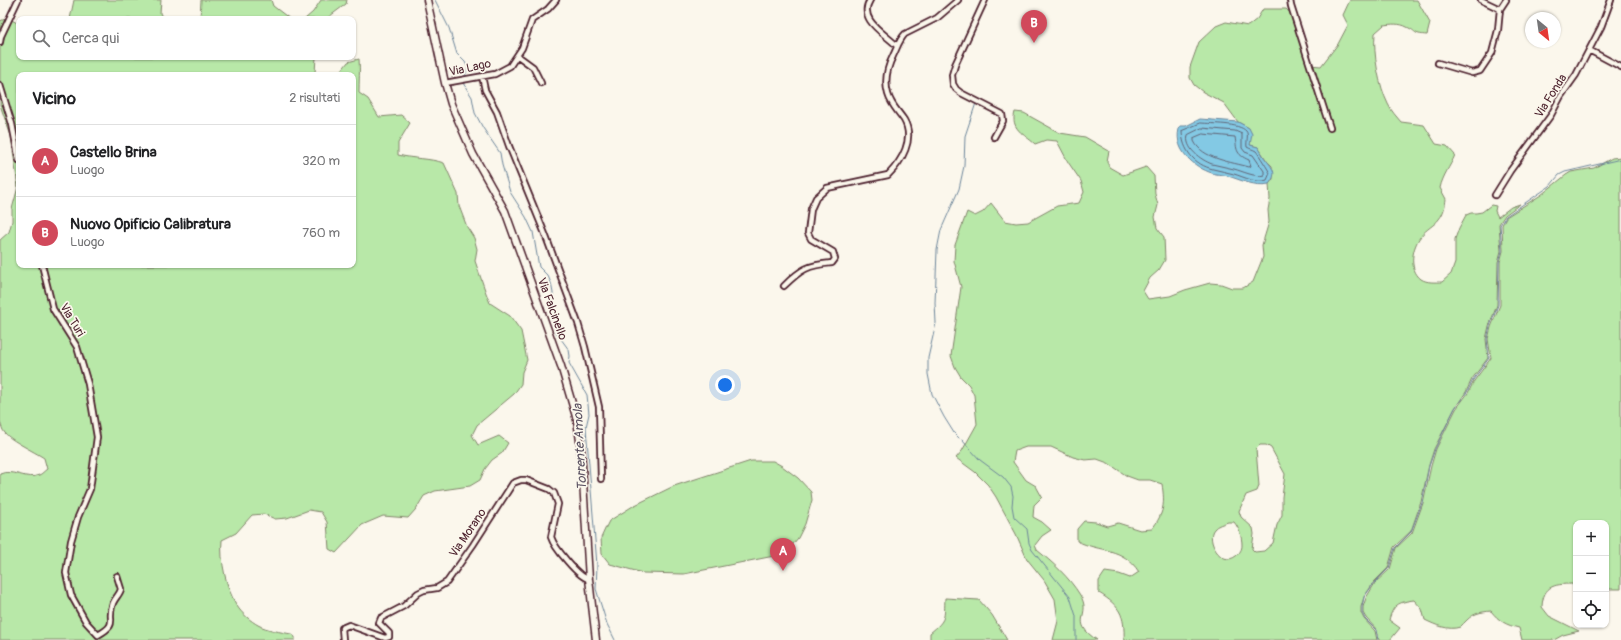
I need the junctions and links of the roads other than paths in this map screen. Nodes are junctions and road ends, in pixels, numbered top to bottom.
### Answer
1 (18, 0) edge
2 (427, 0) edge
3 (556, 0) edge
4 (870, 0) edge
5 (958, 0) edge
6 (985, 0) edge
7 (1290, 0) edge
8 (1481, 0) edge
9 (1506, 0) edge
10 (1611, 0) edge
11 (1500, 9) junction
12 (0, 42) edge
13 (897, 46) junction
14 (1589, 50) junction
15 (518, 56) junction
16 (1438, 62) dead end
17 (1621, 67) edge
18 (480, 76) junction
19 (447, 83) junction
20 (541, 83) dead end
21 (0, 84) edge
22 (1330, 128) dead end
23 (994, 137) dead end
24 (16, 145) edge
25 (1494, 195) dead end
26 (43, 268) edge
27 (784, 286) dead end
28 (600, 479) dead end
29 (118, 576) dead end
30 (589, 579) junction
31 (97, 638) edge
32 (343, 640) edge
33 (596, 640) edge

1 - 12 street
2 - 19 street, Via Falcinello
3 - 15 street, Via Lago
4 - 13 street
5 - 13 street
6 - 23 street
7 - 22 street
8 - 11 street
9 - 11 street
10 - 14 street, Via Fonda
11 - 16 street
13 - 27 street
14 - 17 street
14 - 25 street, Via Fonda
15 - 18 street, Via Lago
15 - 20 street
18 - 19 street, Via Lago
18 - 28 street, Via Falcinello
19 - 30 street, Via Falcinello
21 - 24 street
26 - 31 street, Via Turi
29 - 31 street
30 - 32 street, Via Morano
30 - 33 street, Via Falcinello

